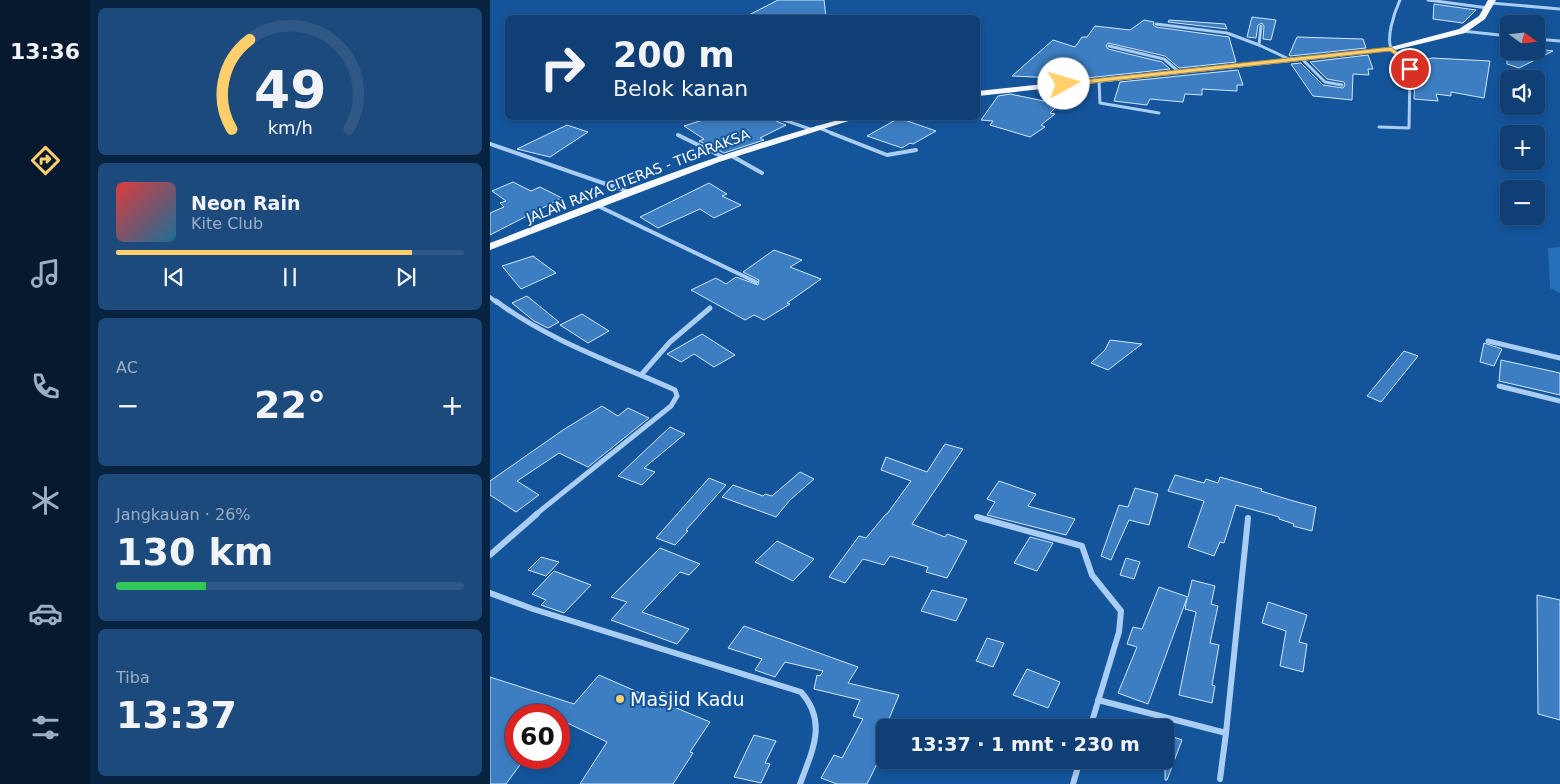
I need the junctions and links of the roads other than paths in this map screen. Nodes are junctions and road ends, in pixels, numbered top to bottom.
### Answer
1 (1400, 0) edge
2 (1428, 0) edge
3 (1490, 3) edge
4 (1560, 9) edge
5 (1156, 24) dead end
6 (1261, 26) dead end
7 (1462, 31) junction
8 (1500, 35) edge
9 (1545, 40) edge
10 (1560, 41) edge
11 (1259, 45) junction
12 (1109, 46) dead end
13 (1391, 49) junction
14 (1291, 60) junction
15 (1302, 60) junction
16 (1178, 72) junction
17 (1099, 80) junction
18 (1342, 85) dead end
19 (980, 94) edge
20 (1159, 113) dead end
21 (785, 120) edge
22 (846, 120) edge
23 (1379, 127) dead end
24 (814, 128) junction
25 (678, 135) dead end
26 (490, 144) edge
27 (916, 150) dead end
28 (726, 156) junction
29 (762, 173) dead end
30 (628, 192) junction
31 (596, 205) junction
32 (490, 248) edge
33 (756, 282) dead end
34 (490, 297) edge
35 (710, 308) dead end
36 (1488, 341) dead end
37 (1560, 358) edge
38 (641, 375) junction
39 (1499, 386) dead end
40 (1560, 401) edge
41 (977, 517) dead end
42 (1248, 518) dead end
43 (490, 555) edge
44 (490, 593) edge
45 (1098, 700) junction
46 (1093, 719) edge
47 (1226, 733) junction
48 (1077, 769) edge
49 (1220, 779) dead end
50 (800, 784) edge
51 (1073, 784) edge

1 - 13 street
2 - 3 street
3 - 4 street
3 - 7 main road
5 - 11 street
6 - 11 street
7 - 8 street
7 - 13 main road
9 - 10 street
11 - 14 street
12 - 16 street
13 - 15 main road
13 - 23 street
14 - 15 main road
14 - 16 main road
15 - 18 street
16 - 17 main road
17 - 19 main road
17 - 20 street
21 - 24 street
22 - 24 main road, JALAN RAYA CITERAS - TIGARAKSA
24 - 27 street
24 - 28 main road, JALAN RAYA CITERAS - TIGARAKSA
25 - 28 street
26 - 30 street
28 - 29 street
28 - 30 main road, JALAN RAYA CITERAS - TIGARAKSA
30 - 31 main road, JALAN RAYA CITERAS - TIGARAKSA
31 - 32 main road, JALAN RAYA CITERAS - TIGARAKSA
31 - 33 street
34 - 38 street
35 - 38 street
36 - 37 street
38 - 43 street
39 - 40 street
41 - 45 street
42 - 47 street
44 - 50 street
45 - 46 street
45 - 47 street
47 - 49 street
48 - 51 street

